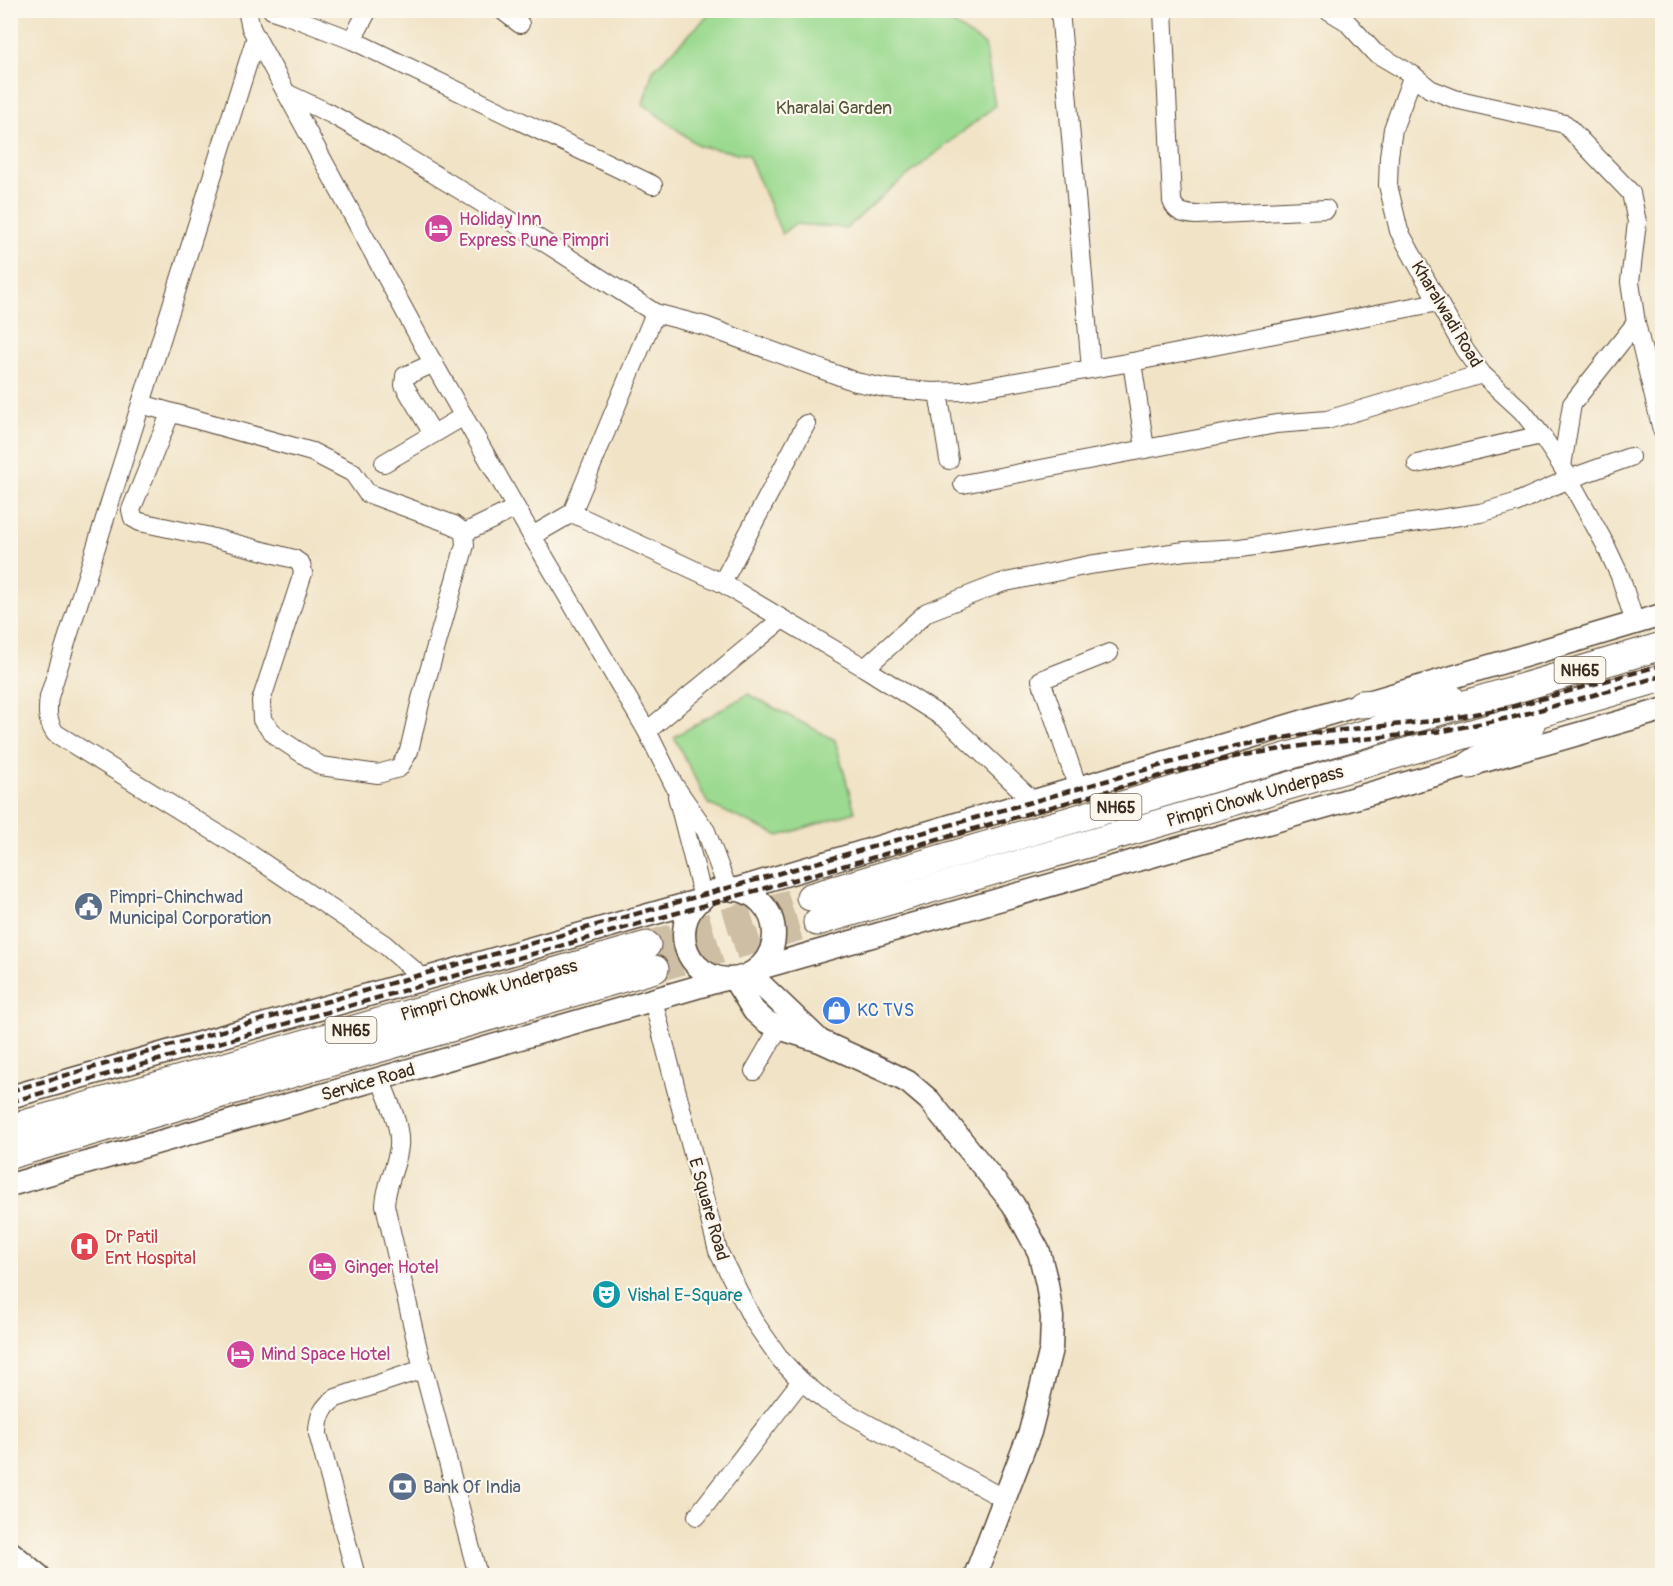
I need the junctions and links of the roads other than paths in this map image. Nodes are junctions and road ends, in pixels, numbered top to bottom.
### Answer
1 (248, 10) edge
2 (272, 10) edge
3 (368, 10) edge
4 (502, 10) edge
5 (1060, 10) edge
6 (1163, 10) edge
7 (1328, 10) edge
8 (520, 24) dead end
9 (256, 37) junction
10 (352, 40) junction
11 (1413, 75) junction
12 (286, 93) junction
13 (653, 185) dead end
14 (1326, 209) dead end
15 (1438, 302) junction
16 (655, 313) junction
17 (1636, 323) junction
18 (1132, 362) junction
19 (434, 363) junction
20 (1091, 369) junction
21 (1482, 374) junction
22 (938, 392) junction
23 (141, 404) junction
24 (170, 414) junction
25 (464, 416) junction
26 (806, 424) dead end
27 (1662, 430) edge
28 (433, 434) junction
29 (1541, 435) junction
30 (1145, 448) junction
31 (1630, 457) dead end
32 (949, 460) dead end
33 (384, 463) dead end
34 (1417, 464) dead end
35 (1566, 473) junction
36 (963, 484) dead end
37 (516, 508) junction
38 (572, 513) junction
39 (464, 533) junction
40 (532, 536) junction
41 (722, 583) junction
42 (1662, 615) edge
43 (782, 619) junction
44 (1635, 623) junction
45 (1662, 646) edge
46 (1109, 653) dead end
47 (865, 668) junction
48 (1662, 678) edge
49 (1497, 694) junction
50 (1361, 704) junction
51 (1555, 709) junction
52 (1662, 710) edge
53 (647, 731) junction
54 (1470, 765) junction
55 (674, 785) junction
56 (1078, 788) junction
57 (1033, 801) junction
58 (731, 890) junction
59 (702, 899) junction
60 (651, 957) tunnel mouth
61 (742, 975) junction
62 (424, 979) junction
63 (653, 1000) junction
64 (779, 1028) junction
65 (820, 1041) junction
66 (754, 1071) dead end
67 (380, 1078) junction
68 (10, 1097) edge
69 (10, 1128) edge
70 (58, 1128) junction
71 (10, 1155) edge
72 (10, 1185) edge
73 (423, 1369) junction
74 (801, 1381) junction
75 (1004, 1499) junction
76 (697, 1516) dead end
77 (10, 1552) edge
78 (39, 1575) edge
79 (356, 1575) edge
80 (474, 1575) edge
81 (975, 1575) edge

1 - 9 street
2 - 10 street
3 - 10 street
4 - 8 street
5 - 20 street
6 - 14 street
7 - 11 street
9 - 12 street
9 - 23 street
10 - 13 street
11 - 15 street, Kharalwadi Road
11 - 17 street
12 - 16 street
12 - 19 street
15 - 18 street
15 - 21 street, Kharalwadi Road
16 - 22 street
16 - 38 street
17 - 27 street
17 - 35 street
18 - 20 street
18 - 30 street
19 - 25 street
19 - 28 street
20 - 22 street
21 - 29 street, Kharalwadi Road
21 - 30 street
22 - 32 street
23 - 24 street
23 - 62 street
24 - 39 street
24 - 39 street
25 - 28 street
25 - 37 street
26 - 41 street
28 - 33 street
29 - 34 street
29 - 35 street, Kharalwadi Road
30 - 36 street
31 - 35 street
35 - 44 street, Kharalwadi Road
35 - 47 street
37 - 39 street
37 - 40 street
38 - 40 street
38 - 41 street
40 - 53 street
41 - 43 street
42 - 44 main road
43 - 47 street
43 - 53 street
44 - 50 main road
45 - 49 highway, NH65
46 - 56 street
47 - 57 street
48 - 51 highway, NH65
49 - 50 highway
49 - 51 highway, Pimpri Chowk Underpass / NH65
50 - 56 main road
51 - 54 highway
52 - 54 main road, Service Road
53 - 55 street
54 - 61 main road, Service Road
55 - 58 street
55 - 59 street
56 - 57 main road
57 - 58 main road
58 - 59 main road
58 - 61 main road
59 - 61 main road
59 - 62 main road
60 - 70 highway, Pimpri Chowk Underpass / NH65
61 - 63 main road, Service Road
61 - 64 main road
61 - 65 main road
62 - 68 main road
63 - 67 main road, Service Road
63 - 74 street, E Square Road
64 - 65 main road
64 - 66 street
65 - 75 main road
67 - 72 main road, Service Road
67 - 73 street
69 - 70 highway, NH65
70 - 71 highway, NH65
73 - 79 street
73 - 80 street
74 - 75 street, E Square Road
74 - 76 street
75 - 81 main road
77 - 78 main road

